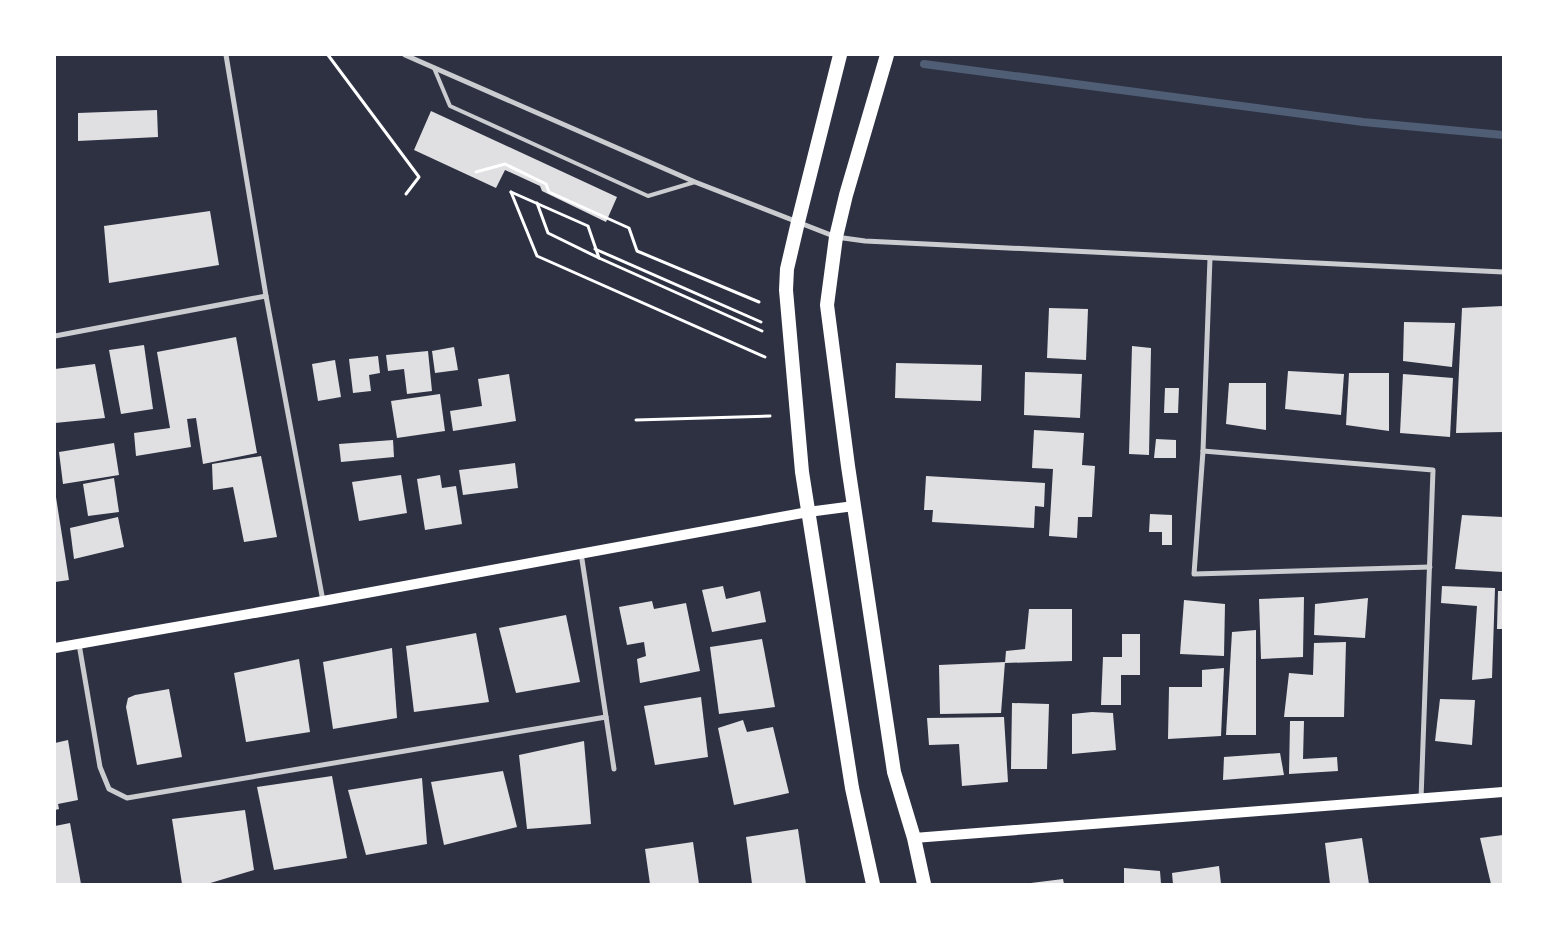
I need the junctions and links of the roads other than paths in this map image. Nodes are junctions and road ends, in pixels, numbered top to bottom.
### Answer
1 (226, 55) edge
2 (405, 55) edge
3 (840, 55) edge
4 (887, 55) edge
5 (434, 68) junction
6 (695, 182) junction
7 (798, 222) junction
8 (836, 237) junction
9 (1210, 258) junction
10 (1503, 272) edge
11 (266, 296) junction
12 (55, 336) edge
13 (1203, 451) junction
14 (854, 506) junction
15 (808, 512) junction
16 (581, 553) junction
17 (1430, 567) junction
18 (323, 602) junction
19 (79, 644) junction
20 (55, 648) edge
21 (606, 717) junction
22 (614, 769) dead end
23 (1503, 792) edge
24 (1421, 799) junction
25 (914, 838) junction
26 (873, 884) edge
27 (924, 884) edge

1 - 11 street
2 - 5 street
3 - 7 highway
4 - 8 highway
5 - 6 street
5 - 6 lane
6 - 7 street
7 - 8 street
7 - 15 highway
8 - 9 street
8 - 14 highway
9 - 10 street
9 - 13 street
11 - 12 street
11 - 18 street
13 - 17 street
13 - 17 street
14 - 15 main road
14 - 25 highway
15 - 16 main road
15 - 26 highway
16 - 18 main road
16 - 21 street
17 - 24 street
18 - 19 main road
19 - 20 main road
19 - 21 street
21 - 22 street
23 - 24 main road
24 - 25 main road
25 - 27 highway

